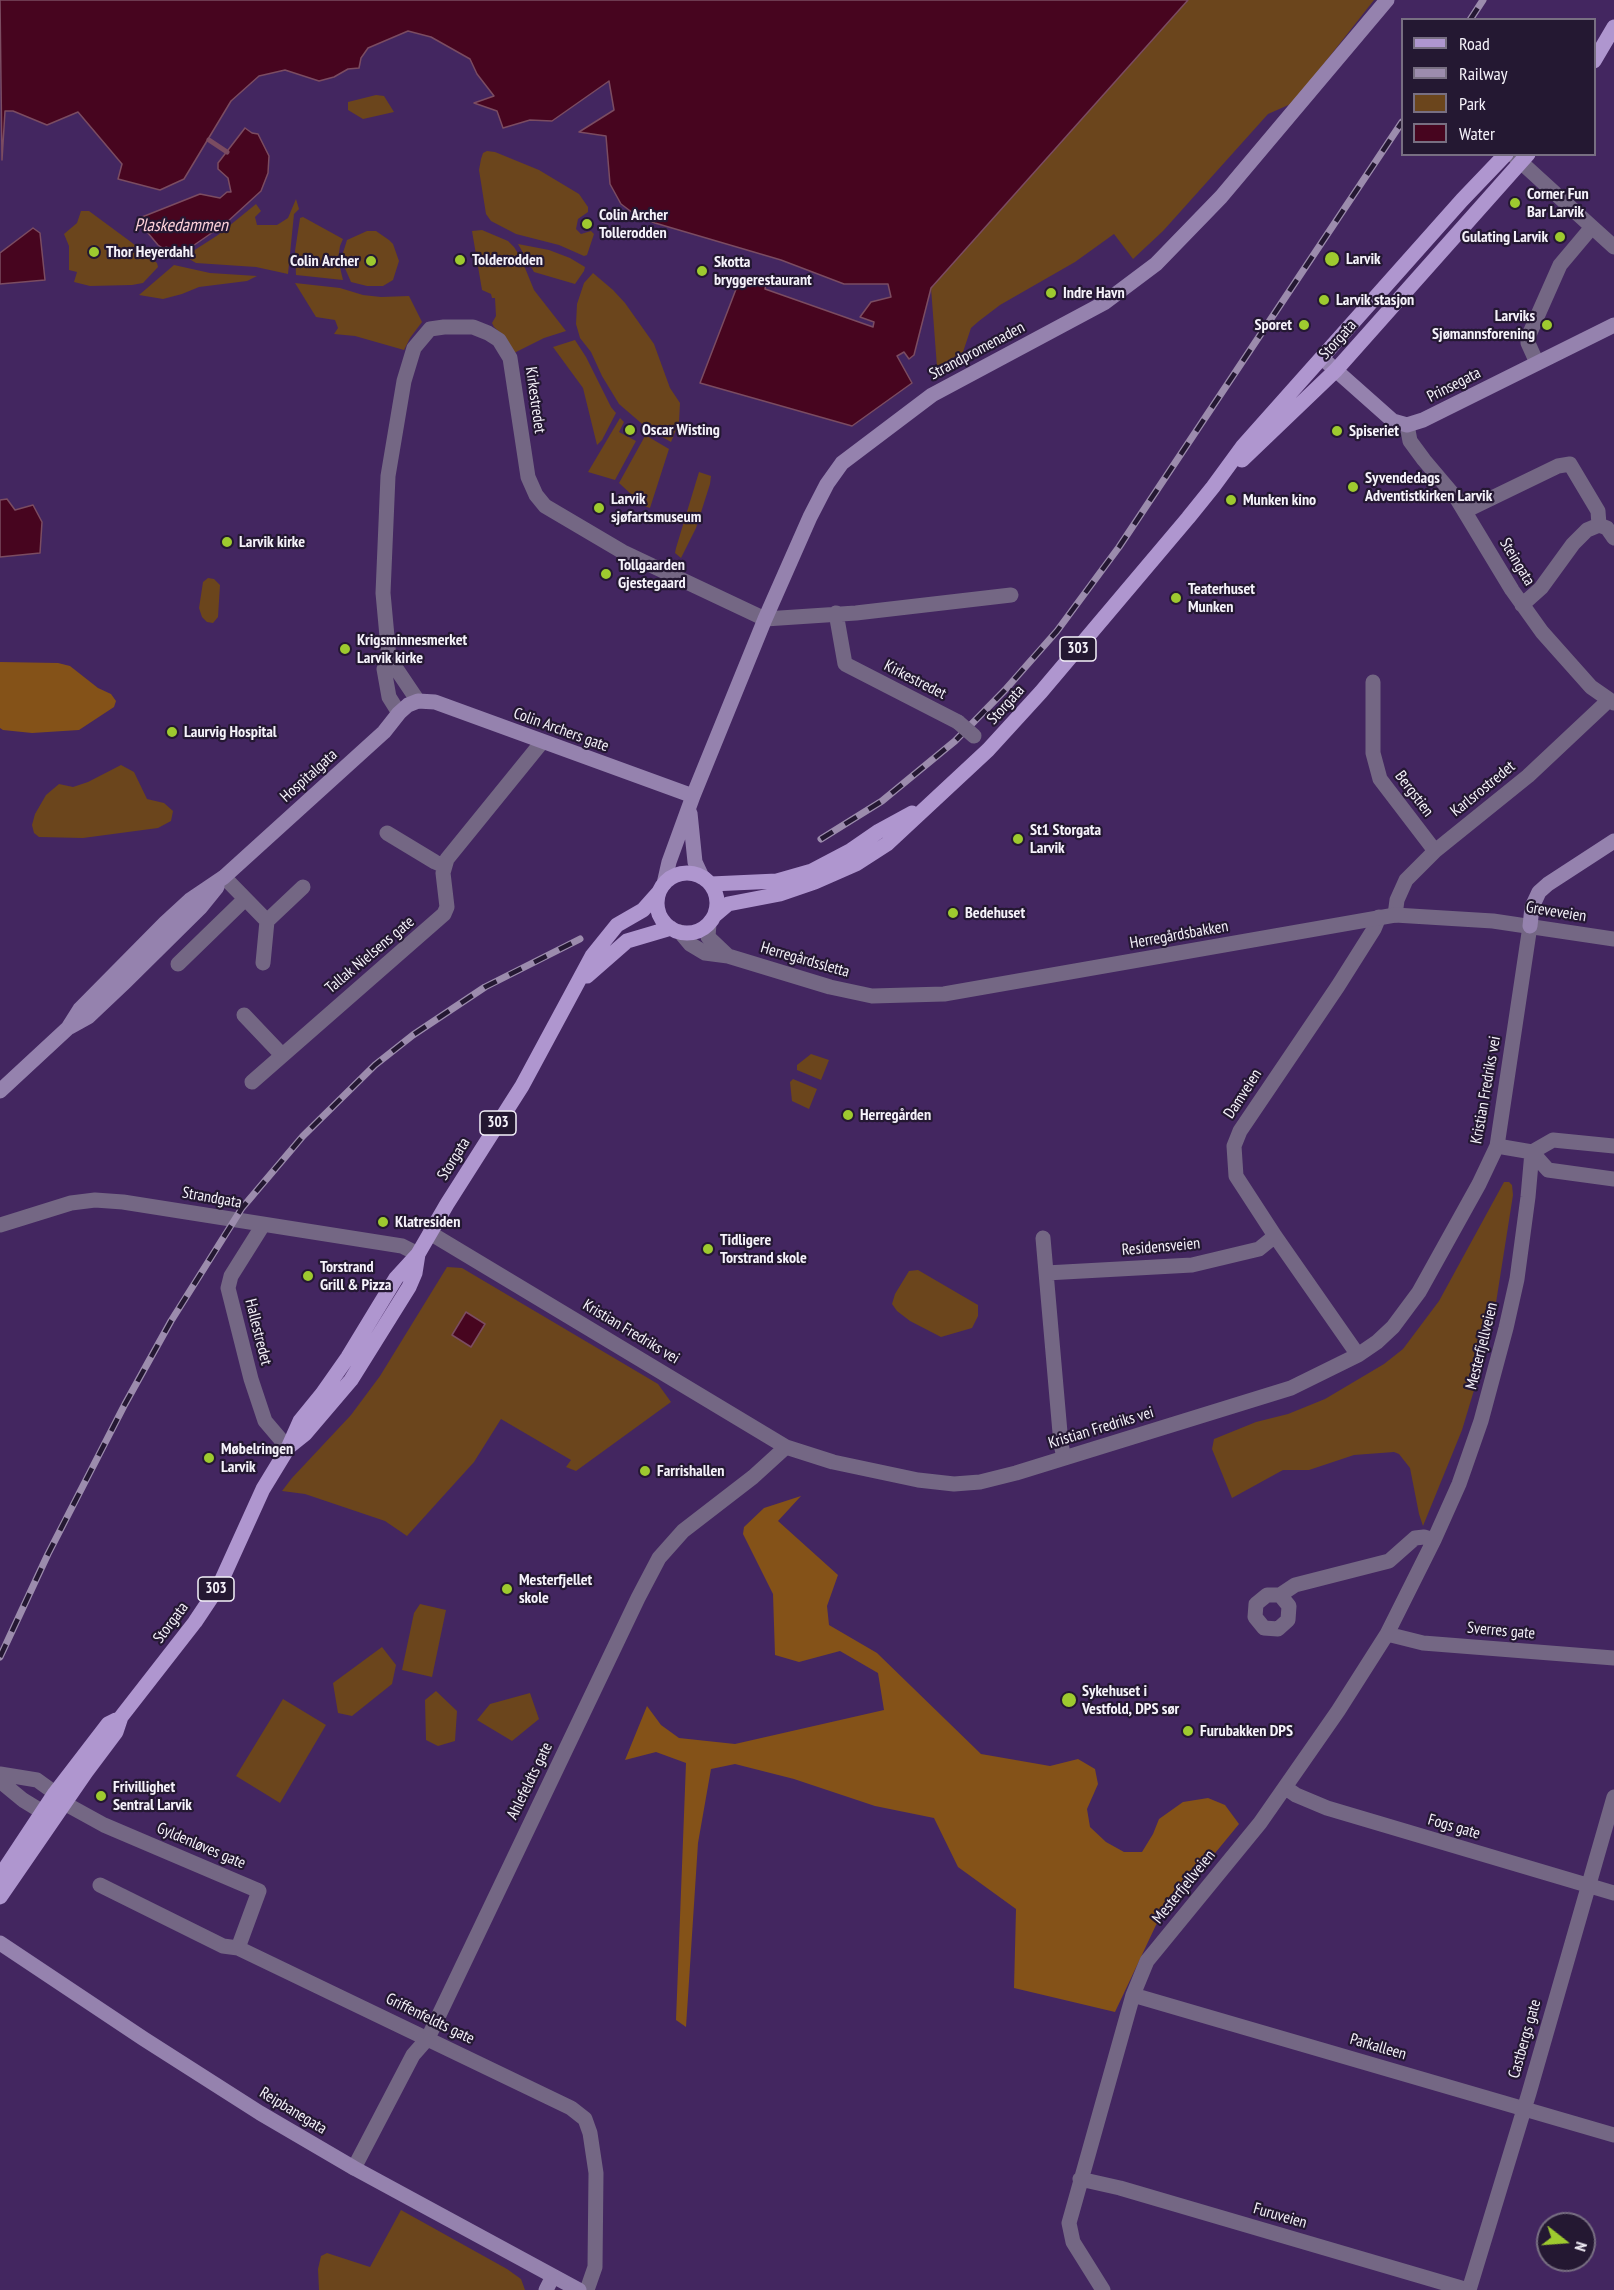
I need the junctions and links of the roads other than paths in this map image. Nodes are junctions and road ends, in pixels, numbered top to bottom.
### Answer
1 (1387, 0) edge
2 (1614, 27) edge
3 (1596, 56) edge
4 (1504, 156) edge
5 (1520, 157) edge
6 (1592, 227) junction
7 (1614, 247) edge
8 (1614, 325) edge
9 (1322, 358) junction
10 (1537, 363) junction
11 (1336, 370) junction
12 (1407, 425) junction
13 (1214, 487) junction
14 (1465, 511) junction
15 (1599, 525) junction
16 (1614, 538) edge
17 (1011, 595) dead end
18 (1522, 605) junction
19 (836, 613) junction
20 (765, 619) junction
21 (389, 658) junction
22 (1373, 682) dead end
23 (418, 701) junction
24 (1611, 702) edge
25 (399, 713) junction
26 (977, 738) dead end
27 (542, 742) junction
28 (691, 801) junction
29 (933, 802) junction
30 (387, 832) dead end
31 (1614, 841) edge
32 (1435, 851) junction
33 (444, 866) junction
34 (224, 878) junction
35 (706, 880) junction
36 (303, 886) dead end
37 (662, 888) junction
38 (245, 899) junction
39 (1395, 915) junction
40 (1379, 917) junction
41 (712, 919) junction
42 (267, 921) junction
43 (1493, 921) joint
44 (1530, 926) junction
45 (676, 930) junction
46 (1614, 939) edge
47 (728, 956) junction
48 (263, 963) dead end
49 (178, 964) dead end
50 (575, 989) junction
51 (872, 996) joint
52 (244, 1016) dead end
53 (282, 1055) junction
54 (252, 1082) dead end
55 (0, 1091) edge
56 (1497, 1146) junction
57 (1614, 1146) edge
58 (1532, 1152) junction
59 (1614, 1179) edge
60 (0, 1225) edge
61 (263, 1225) junction
62 (430, 1233) junction
63 (1275, 1236) junction
64 (1043, 1238) dead end
65 (418, 1254) junction
66 (1046, 1273) junction
67 (1358, 1355) junction
68 (786, 1447) junction
69 (288, 1448) junction
70 (1064, 1458) junction
71 (1434, 1540) junction
72 (1280, 1595) dead end
73 (1387, 1634) junction
74 (1614, 1658) edge
75 (0, 1774) edge
76 (0, 1781) edge
77 (1286, 1788) junction
78 (1614, 1797) edge
79 (60, 1802) junction
80 (42, 1811) junction
81 (0, 1876) edge
82 (100, 1885) dead end
83 (1588, 1885) junction
84 (1614, 1893) edge
85 (0, 1897) edge
86 (0, 1943) edge
87 (238, 1947) junction
88 (1132, 1995) junction
89 (428, 2038) junction
90 (1524, 2108) junction
91 (1614, 2135) edge
92 (354, 2168) junction
93 (1080, 2179) junction
94 (549, 2283) edge
95 (579, 2290) edge
96 (1103, 2290) edge
97 (1468, 2290) edge

1 - 20 main road, Strandpromenaden
2 - 3 main road
4 - 9 main road, Storgata / 303
5 - 6 street
5 - 11 main road, Storgata / 303
6 - 7 street
6 - 10 street
8 - 10 main road, Prinsegata
9 - 11 main road
9 - 13 main road, Storgata / 303
10 - 12 main road, Prinsegata
11 - 12 main road
11 - 13 main road, Storgata / 303
12 - 14 street, Steingata
13 - 29 main road, Storgata / 303
14 - 15 street
14 - 18 street, Steingata
15 - 16 street
15 - 18 street
17 - 19 street
18 - 24 street, Steingata
19 - 20 street
19 - 26 street, Kirkestredet, bridge
20 - 21 street, Kirkestredet
20 - 28 main road, Strandpromenaden
21 - 23 street
21 - 25 street, Kirkestredet
22 - 32 street, Bergstien
23 - 25 main road, Hospitalgata
23 - 27 main road, Colin Archers gate
24 - 32 street, Karlsrostredet
25 - 34 main road, Hospitalgata
27 - 28 main road, Colin Archers gate
27 - 33 street
28 - 35 main road, Strandpromenaden
28 - 37 main road, Strandpromenaden
29 - 35 main road, Storgata / 303
29 - 41 main road, Storgata / 303
30 - 33 street
31 - 44 main road
32 - 39 street, Karlsrostredet
33 - 53 street, Tallak Nielsens gate
34 - 38 street
34 - 55 main road, Hospitalgata
35 - 37 main road, 303
35 - 41 main road
36 - 42 street
37 - 45 main road
37 - 50 main road, Storgata / 303
38 - 42 street
38 - 49 street
39 - 40 street, Herregårdsbakken
39 - 43 street, Herregårdsbakken
40 - 51 street, Herregårdsbakken
40 - 63 street, Damveien
41 - 45 main road, 303
41 - 47 street, Herregårdssletta
42 - 48 street
43 - 44 street, Greveveien
44 - 46 street, Greveveien
44 - 56 street, Kristian Fredriks vei
45 - 47 street, Herregårdssletta
45 - 50 main road, Storgata / 303
47 - 51 street, Herregårdssletta
50 - 62 main road, Storgata / 303
52 - 53 street
53 - 54 street, Tallak Nielsens gate
56 - 58 street
56 - 67 street, Kristian Fredriks vei
57 - 58 street
58 - 59 street
58 - 71 street, Mesterfjellveien
60 - 61 street, Strandgata
61 - 65 street, Strandgata
61 - 69 street, Hallestredet
62 - 65 main road, Storgata / 303
62 - 68 street, Kristian Fredriks vei
63 - 66 street, Residensveien
63 - 67 street, Damveien
64 - 66 street
65 - 69 main road, Storgata / 303
66 - 70 street
67 - 70 street, Kristian Fredriks vei
68 - 70 street, Kristian Fredriks vei
68 - 89 street, Ahlefeldts gate
69 - 79 main road, Storgata / 303
71 - 72 street
71 - 73 street, Mesterfjellveien
73 - 74 street, Sverres gate
73 - 77 street, Mesterfjellveien
75 - 79 street, Gyldenløves gate
76 - 80 street
77 - 83 street, Fogs gate
77 - 88 street, Mesterfjellveien
78 - 83 street, Castbergs gate
79 - 80 street
79 - 85 main road, Storgata / 303
79 - 87 street, Gyldenløves gate
80 - 81 main road
82 - 87 street, Griffenfeldts gate
83 - 84 street, Fogs gate
83 - 90 street, Castbergs gate
86 - 92 main road, Reipbanegata
87 - 89 street, Griffenfeldts gate
88 - 90 street, Parkalleen
88 - 93 street, Mesterfjellveien
89 - 92 street, Ahlefeldts gate
89 - 95 street, Griffenfeldts gate
90 - 91 street, Parkalleen
90 - 97 street, Castbergs gate
92 - 94 main road, Reipbanegata
93 - 96 street, Mesterfjellveien
93 - 97 street, Furuveien
94 - 95 main road, Reipbanegata

